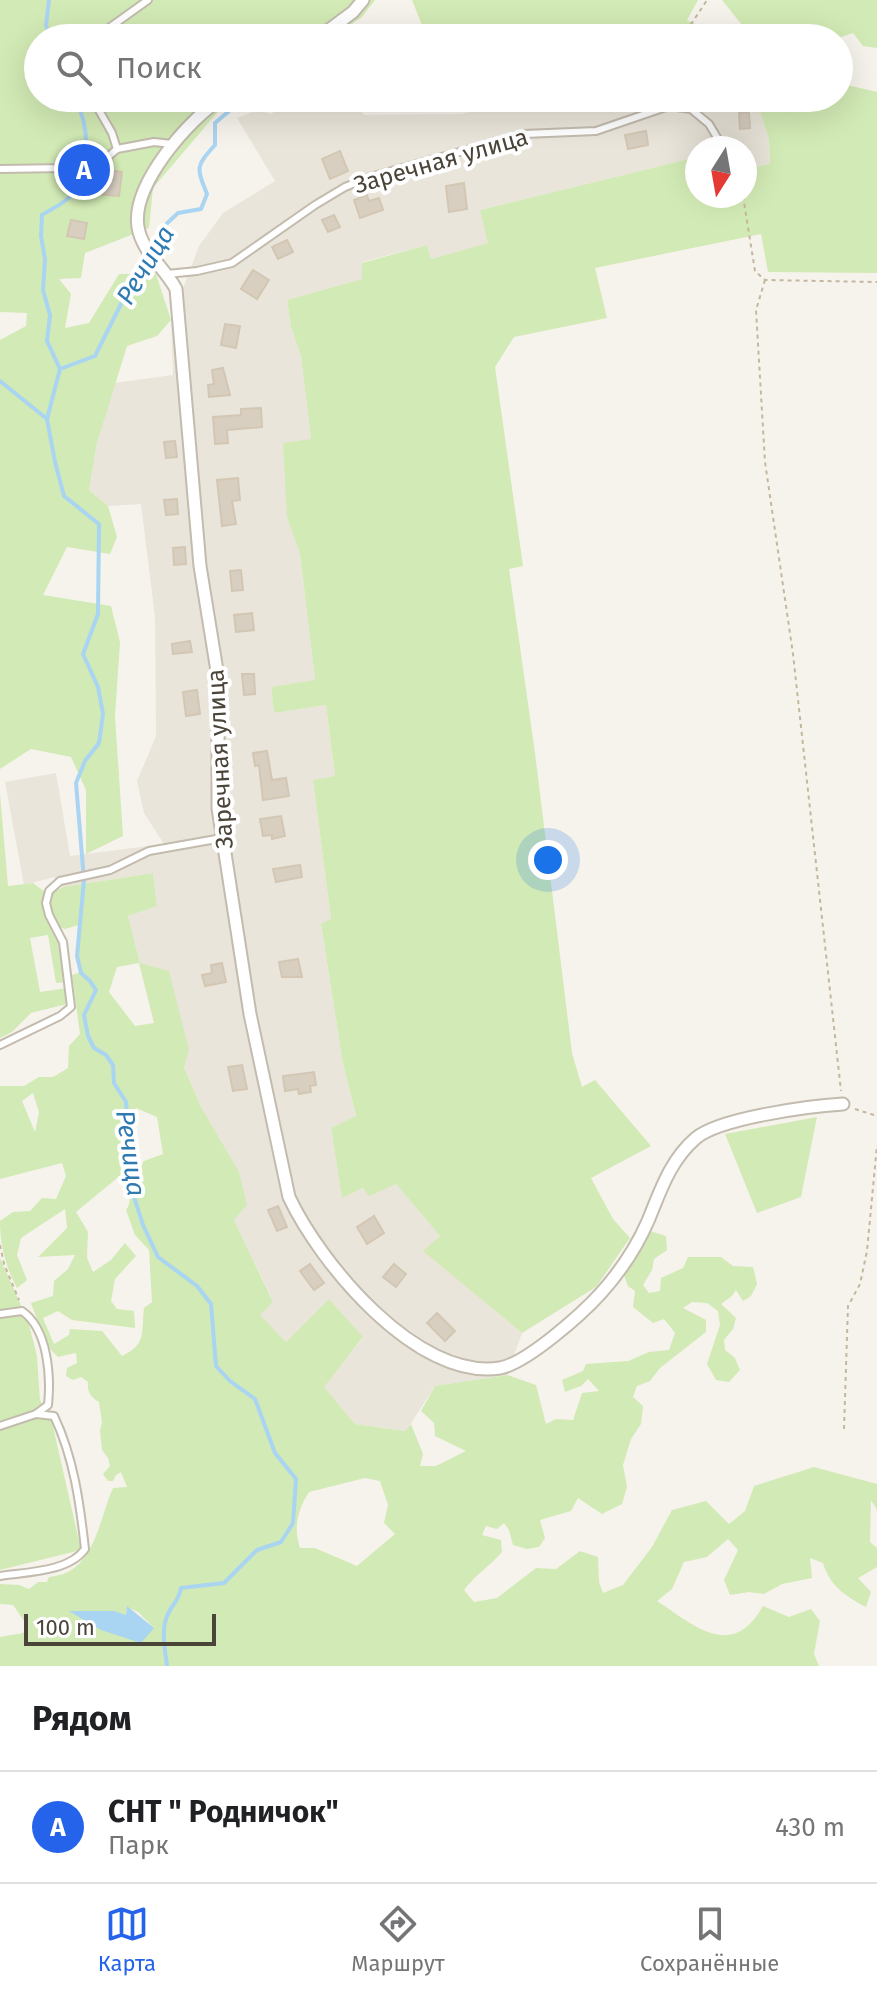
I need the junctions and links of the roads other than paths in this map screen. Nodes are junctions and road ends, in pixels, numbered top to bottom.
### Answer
1 (148, 0) edge
2 (363, 0) edge
3 (115, 24) edge
4 (337, 24) edge
5 (100, 112) edge
6 (208, 112) edge
7 (651, 112) edge
8 (695, 112) edge
9 (716, 136) edge
10 (175, 144) junction
11 (117, 149) junction
12 (0, 169) edge
13 (167, 274) junction
14 (222, 838) junction
15 (0, 1045) edge
16 (843, 1104) road end
17 (0, 1314) edge
18 (36, 1414) junction
19 (0, 1426) edge
20 (0, 1576) edge

1 - 3 lane
2 - 4 street
5 - 11 lane
6 - 10 street
7 - 13 lane, Заречная улица
8 - 9 lane, Заречная улица
10 - 11 lane
10 - 13 street
11 - 12 lane
13 - 14 street, Заречная улица
14 - 15 lane
14 - 16 street, Заречная улица
17 - 18 lane
18 - 19 lane
18 - 20 lane

